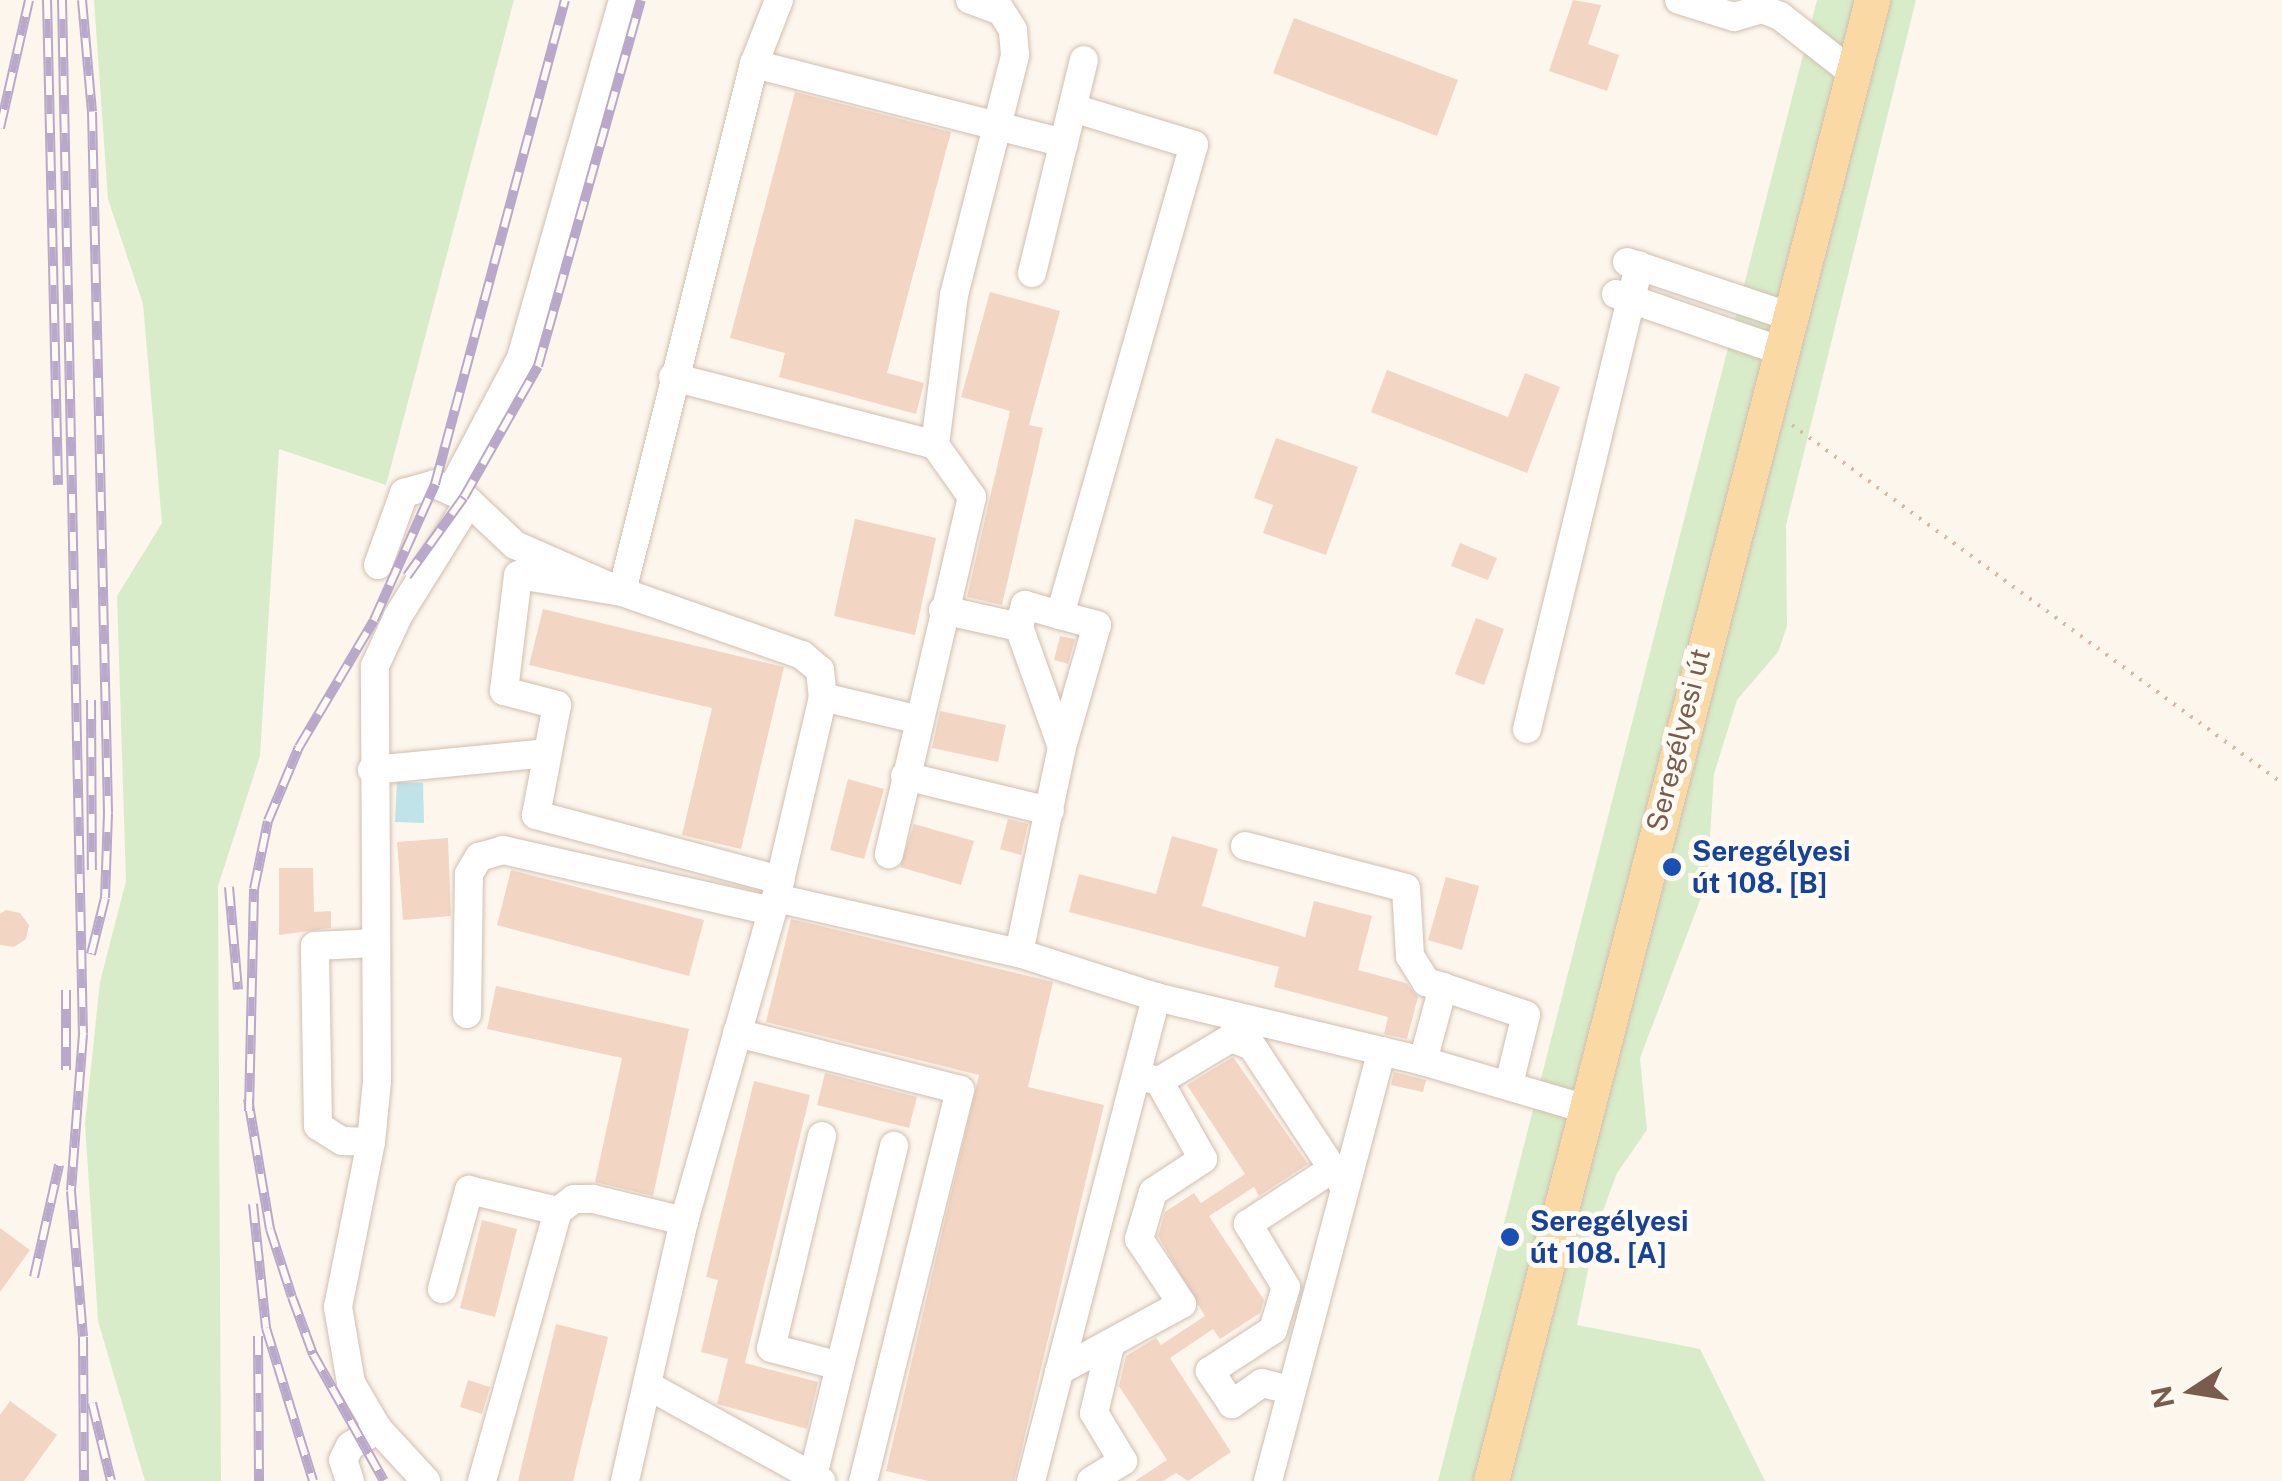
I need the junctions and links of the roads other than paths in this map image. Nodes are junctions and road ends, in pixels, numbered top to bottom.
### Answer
1 (622, 0) edge
2 (780, 0) edge
3 (970, 0) edge
4 (1679, 0) edge
5 (1872, 0) edge
6 (1761, 5) edge
7 (1084, 60) dead end
8 (754, 64) junction
9 (1853, 73) junction
10 (1073, 108) junction
11 (996, 127) junction
12 (1064, 143) junction
13 (1032, 273) dead end
14 (1623, 296) junction
15 (1784, 333) junction
16 (673, 377) junction
17 (935, 445) junction
18 (460, 497) junction
19 (378, 565) dead end
20 (622, 592) junction
21 (943, 610) junction
22 (1060, 616) junction
23 (1020, 627) junction
24 (823, 697) junction
25 (916, 719) junction
26 (1527, 729) dead end
27 (1062, 747) junction
28 (548, 753) junction
29 (372, 770) junction
30 (904, 776) junction
31 (1050, 811) junction
32 (1245, 846) dead end
33 (889, 854) dead end
34 (776, 896) junction
35 (376, 943) junction
36 (1018, 953) junction
37 (1442, 987) junction
38 (1156, 996) junction
39 (467, 1014) dead end
40 (737, 1033) junction
41 (1382, 1051) junction
42 (1423, 1062) junction
43 (1147, 1078) junction
44 (1509, 1084) junction
45 (1586, 1110) junction
46 (822, 1136) dead end
47 (372, 1142) junction
48 (894, 1146) dead end
49 (1339, 1178) junction
50 (558, 1210) junction
51 (684, 1221) junction
52 (442, 1289) dead end
53 (1110, 1346) junction
54 (840, 1366) junction
55 (1059, 1371) junction
56 (647, 1385) junction
57 (1290, 1390) junction
58 (378, 1429) junction
59 (817, 1478) edge
60 (350, 1481) edge
61 (426, 1481) edge
62 (482, 1481) edge
63 (625, 1481) edge
64 (862, 1481) edge
65 (1030, 1481) edge
66 (1091, 1481) edge
67 (1268, 1481) edge
68 (1491, 1481) edge

1 - 18 lane
2 - 8 lane
3 - 11 lane
4 - 6 lane
5 - 9 main road, Seregélyesi út
6 - 9 lane
7 - 10 lane
8 - 11 lane
8 - 16 lane
9 - 15 main road, Seregélyesi út
10 - 12 lane
10 - 22 lane
11 - 12 lane
11 - 17 lane
12 - 13 lane
14 - 15 lane
14 - 15 lane
14 - 26 lane
15 - 45 main road, Seregélyesi út
16 - 17 lane
16 - 20 lane
17 - 21 lane
18 - 19 lane
18 - 20 lane
18 - 29 lane
20 - 24 lane
20 - 28 lane
21 - 23 lane
21 - 25 lane
22 - 23 lane
22 - 27 lane
23 - 27 lane
24 - 25 lane
24 - 34 lane
25 - 30 lane
27 - 31 lane
28 - 29 lane
28 - 34 lane
29 - 35 lane
30 - 31 lane
30 - 33 lane
31 - 36 lane
32 - 37 lane
34 - 36 lane
34 - 39 lane
34 - 40 lane
35 - 47 lane
35 - 47 lane
36 - 38 lane
37 - 42 lane
37 - 44 lane
38 - 41 lane
38 - 43 lane
40 - 51 lane
40 - 64 lane
41 - 42 lane
41 - 49 lane
42 - 44 lane
43 - 49 lane
43 - 53 lane
43 - 55 lane
44 - 45 lane
45 - 68 main road, Seregélyesi út
46 - 54 lane
47 - 58 lane
48 - 54 lane
49 - 57 lane
49 - 57 lane
50 - 51 lane
50 - 52 lane
50 - 62 lane
51 - 56 lane
53 - 55 lane
53 - 66 lane
54 - 59 lane
55 - 65 lane
56 - 59 lane
56 - 63 lane
57 - 67 lane
58 - 60 lane
58 - 61 lane

